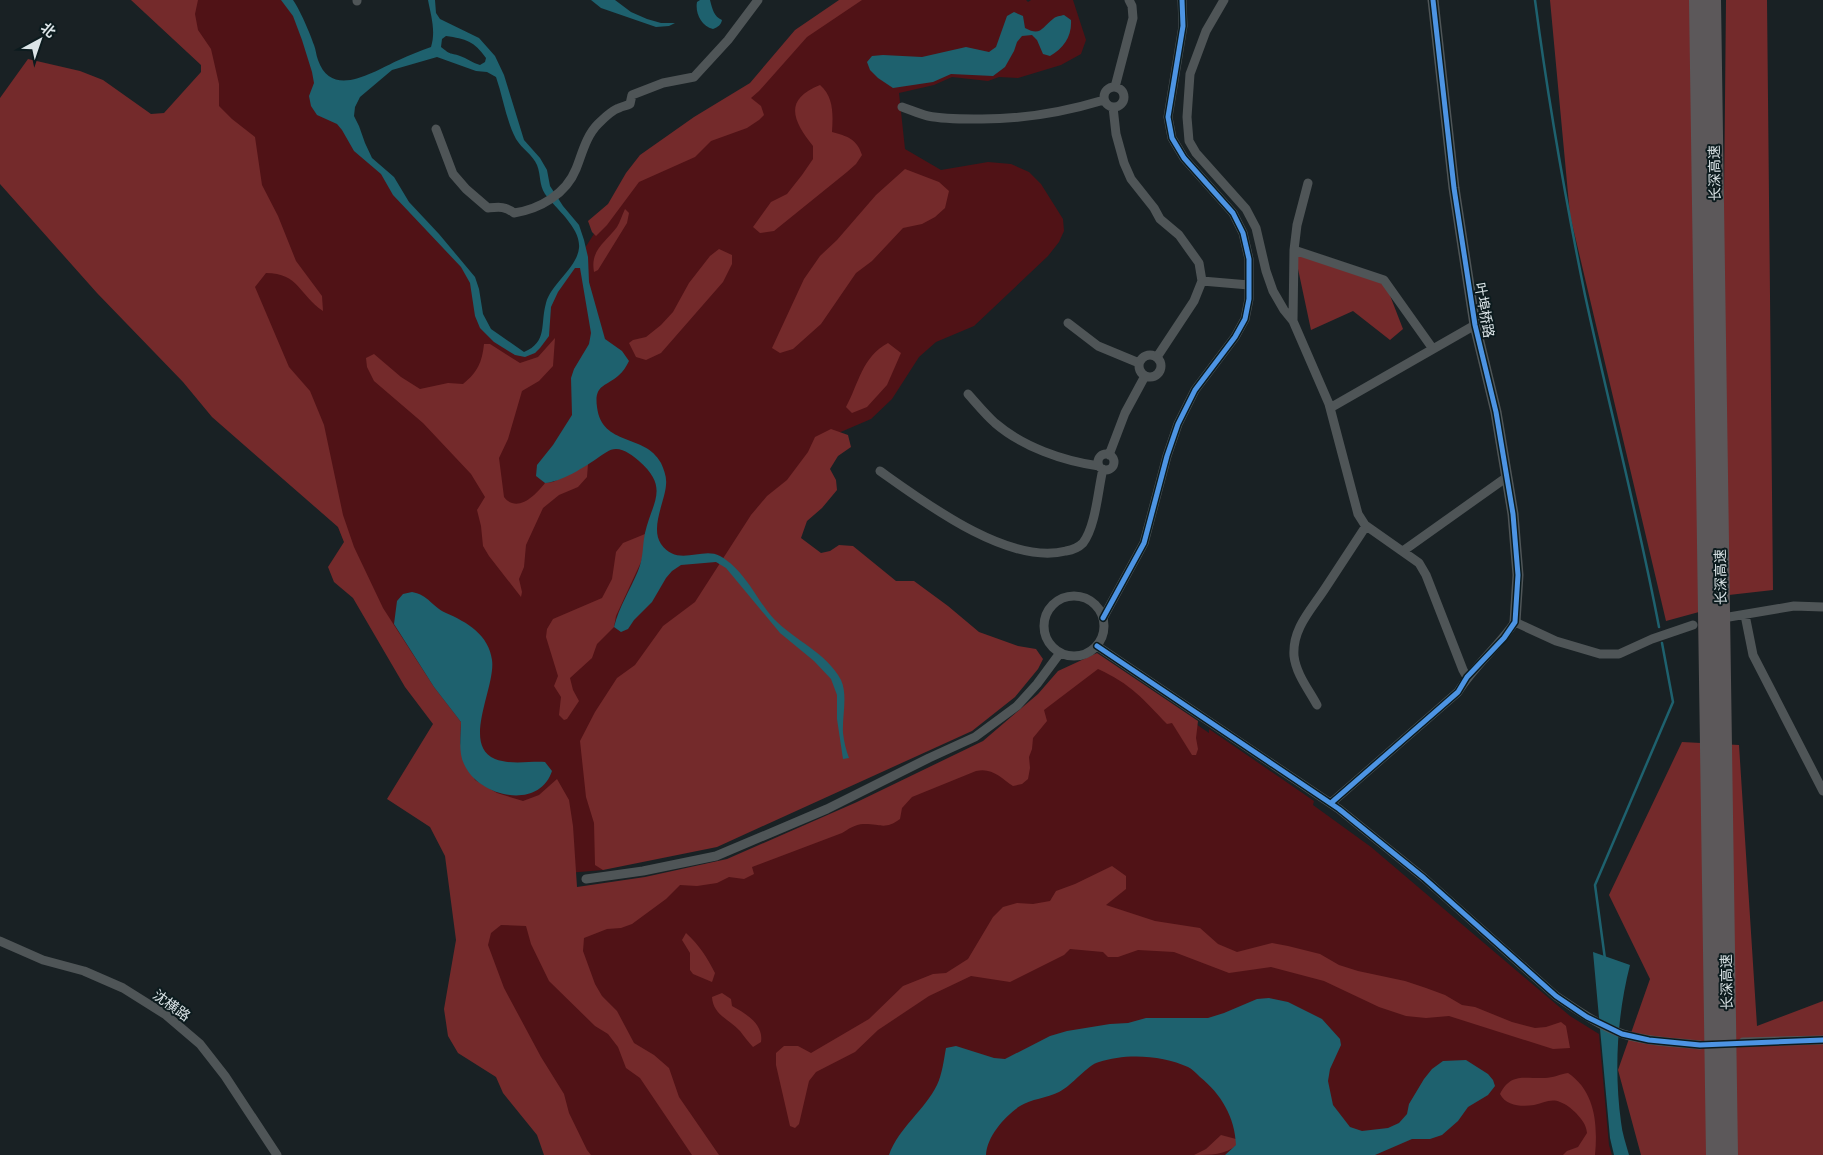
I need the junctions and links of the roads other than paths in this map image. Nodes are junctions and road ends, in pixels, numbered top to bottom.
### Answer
1 (758, 0) edge
2 (1130, 0) edge
3 (1182, 0) edge
4 (1224, 0) edge
5 (1433, 0) edge
6 (1698, 0) edge
7 (1712, 0) edge
8 (1115, 87) junction
9 (1104, 100) junction
10 (902, 107) dead end
11 (1113, 107) junction
12 (436, 129) dead end
13 (1308, 183) dead end
14 (1294, 250) junction
15 (1202, 281) junction
16 (1249, 286) junction
17 (1293, 321) junction
18 (1068, 323) dead end
19 (1475, 325) junction
20 (1433, 349) junction
21 (1156, 357) junction
22 (1139, 364) junction
23 (1145, 376) junction
24 (968, 394) dead end
25 (1330, 408) junction
26 (1101, 467) junction
27 (880, 471) dead end
28 (1507, 477) junction
29 (1366, 526) junction
30 (1403, 551) junction
31 (1823, 607) edge
32 (1745, 615) junction
33 (1729, 617) dead end
34 (1103, 618) junction
35 (1515, 622) junction
36 (1693, 625) dead end
37 (1097, 646) junction
38 (1060, 653) junction
39 (1467, 677) junction
40 (1317, 705) dead end
41 (1823, 791) edge
42 (1331, 803) junction
43 (586, 879) dead end
44 (0, 941) edge
45 (1823, 1040) edge
46 (1743, 1042) dead end
47 (1700, 1044) dead end
48 (277, 1155) edge
49 (1715, 1155) edge
50 (1729, 1155) edge

1 - 12 street
2 - 8 street
3 - 16 street
4 - 17 street
5 - 19 street, 叶埠桥路
6 - 49 highway, 长深高速
7 - 50 highway, 长深高速
8 - 9 street
8 - 11 street
9 - 10 street
9 - 11 street
11 - 15 street
13 - 14 street
14 - 17 street
14 - 20 street
15 - 16 street
15 - 21 street
16 - 34 street
17 - 25 street
18 - 22 street
19 - 20 street
19 - 28 street, 叶埠桥路
20 - 25 street
21 - 22 street
21 - 23 street
22 - 23 street
23 - 26 street
24 - 26 street
25 - 29 street
26 - 27 street
28 - 30 street
28 - 35 street, 叶埠桥路
29 - 30 street
29 - 40 street
30 - 39 street
31 - 32 street
32 - 33 street
32 - 41 street
34 - 37 street
34 - 38 street
35 - 36 street
35 - 39 street
37 - 38 street
37 - 42 street
38 - 43 street
39 - 42 street
42 - 47 street
44 - 48 street, 沈横路
45 - 46 street

